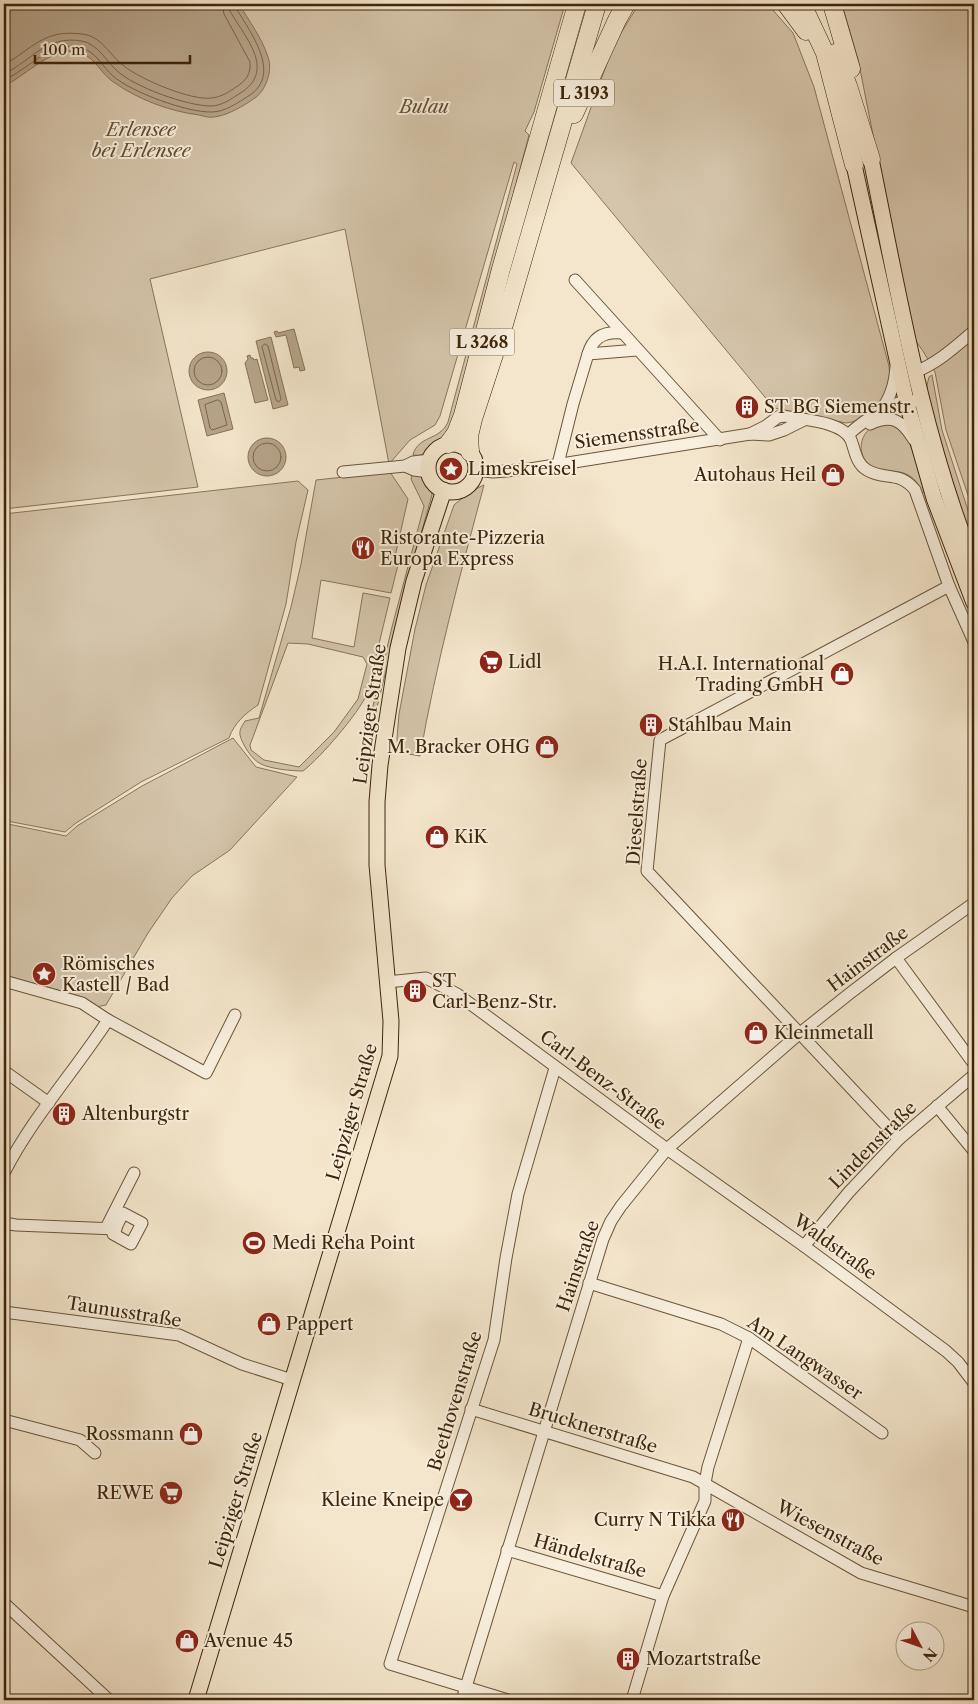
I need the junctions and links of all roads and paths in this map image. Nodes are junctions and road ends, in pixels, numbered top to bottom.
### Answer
1 (577, 4) edge
2 (597, 4) edge
3 (626, 4) edge
4 (786, 4) edge
5 (802, 4) edge
6 (813, 4) edge
7 (832, 4) edge
8 (835, 92) junction
9 (871, 159) junction
10 (854, 165) joint
11 (545, 184) junction
12 (575, 280) dead end
13 (974, 331) edge
14 (622, 333) junction
15 (637, 350) junction
16 (896, 352) junction
17 (588, 354) junction
18 (915, 372) junction
19 (906, 400) junction
20 (925, 410) junction
21 (879, 413) junction
22 (848, 435) junction
23 (720, 440) junction
24 (448, 444) junction
25 (920, 449) junction
26 (470, 452) junction
27 (558, 464) junction
28 (429, 466) junction
29 (476, 470) junction
30 (343, 472) dead end
31 (444, 490) junction
32 (974, 565) edge
33 (949, 586) junction
34 (974, 603) edge
35 (974, 642) edge
36 (974, 904) edge
37 (896, 958) junction
38 (4, 981) edge
39 (387, 982) junction
40 (235, 1015) dead end
41 (108, 1020) junction
42 (800, 1033) junction
43 (974, 1064) edge
44 (556, 1068) junction
45 (4, 1071) edge
46 (974, 1075) edge
47 (49, 1103) junction
48 (937, 1106) junction
49 (900, 1139) junction
50 (666, 1149) junction
51 (974, 1151) edge
52 (4, 1173) edge
53 (134, 1173) dead end
54 (4, 1223) edge
55 (804, 1246) junction
56 (589, 1283) junction
57 (4, 1312) edge
58 (748, 1338) junction
59 (292, 1380) junction
60 (974, 1383) edge
61 (471, 1409) junction
62 (4, 1420) edge
63 (545, 1432) junction
64 (882, 1433) dead end
65 (95, 1453) dead end
66 (705, 1483) junction
67 (507, 1550) junction
68 (663, 1596) junction
69 (4, 1603) edge
70 (974, 1607) edge
71 (466, 1688) junction
72 (109, 1700) edge
73 (196, 1700) edge
74 (462, 1700) edge
75 (508, 1700) edge
76 (632, 1700) edge

1 - 24 highway, L 3268
2 - 11 highway, L 3268
3 - 11 highway, L 3193
4 - 8 highway
5 - 8 highway
6 - 9 highway
7 - 9 highway
8 - 10 highway
9 - 18 main road
10 - 16 main road
11 - 26 highway, L 3268
12 - 14 street, Siemensstraße
13 - 18 street
14 - 15 street, Siemensstraße
14 - 17 street, Siemensstraße
15 - 17 street
15 - 23 street, Siemensstraße
16 - 18 street
16 - 19 main road
16 - 21 street
17 - 27 street, Siemensstraße
18 - 19 street
18 - 20 main road
19 - 20 street
19 - 21 street
19 - 25 main road
20 - 32 main road
21 - 22 street
22 - 23 street, Siemensstraße
22 - 25 street
22 - 33 street
23 - 27 street, Siemensstraße
24 - 26 main road
24 - 28 main road, L 3268
25 - 34 main road
26 - 29 main road, L 3268
27 - 29 street, Siemensstraße
28 - 30 street
28 - 31 main road
29 - 31 main road
31 - 39 main road, Leipziger Straße
33 - 35 street
33 - 42 street, Dieselstraße
36 - 37 street, Hainstraße
37 - 42 street, Hainstraße
37 - 43 street
38 - 41 street
39 - 44 street, Carl-Benz-Straße
39 - 59 main road, Leipziger Straße
40 - 41 street
41 - 47 street
42 - 49 street
42 - 50 street, Hainstraße
44 - 50 street, Carl-Benz-Straße
44 - 61 street, Beethovenstraße
45 - 47 street
46 - 48 street, Lindenstraße
47 - 52 street
48 - 49 street, Lindenstraße
48 - 51 street
49 - 55 street, Lindenstraße
50 - 55 street, Waldstraße
50 - 56 street, Hainstraße
53 - 54 street
55 - 60 street, Waldstraße
56 - 58 street, Am Langwasser
56 - 63 street, Hainstraße
57 - 59 street, Taunusstraße
58 - 64 street, Am Langwasser
58 - 66 street
59 - 73 main road, Leipziger Straße
61 - 63 street, Brucknerstraße
61 - 71 street, Beethovenstraße
62 - 65 street
63 - 66 street, Brucknerstraße
63 - 67 street, Hainstraße
66 - 68 street
66 - 70 street, Wiesenstraße
67 - 68 street, Händelstraße
67 - 71 street, Hainstraße
68 - 76 street
69 - 72 street
71 - 74 street, Hainstraße
71 - 75 street

